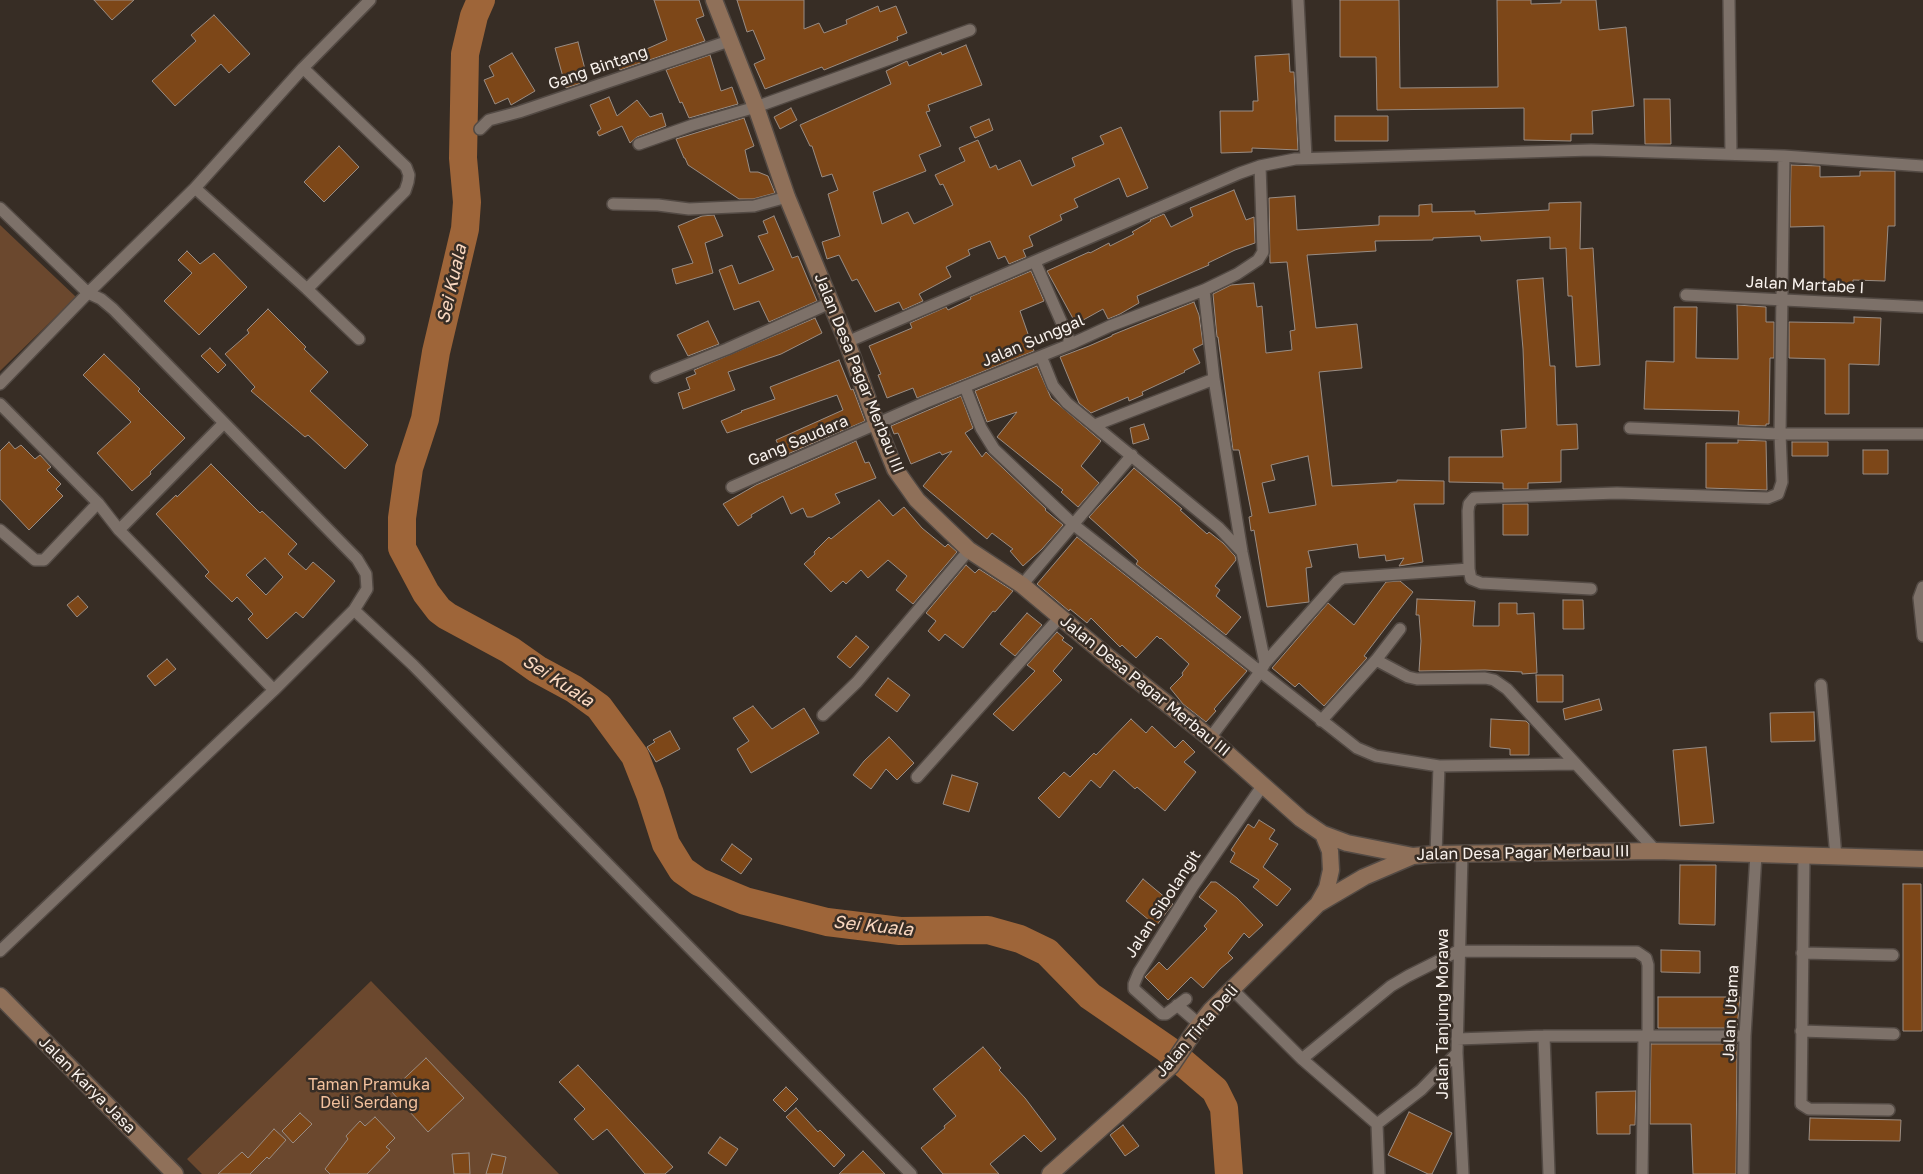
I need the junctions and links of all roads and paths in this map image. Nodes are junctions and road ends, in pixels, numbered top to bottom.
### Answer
1 (370, 0) edge
2 (714, 0) edge
3 (1298, 0) edge
4 (1729, 0) edge
5 (970, 30) dead end
6 (729, 41) junction
7 (302, 68) junction
8 (756, 107) junction
9 (480, 129) dead end
10 (639, 144) dead end
11 (1731, 154) junction
12 (1784, 156) junction
13 (1306, 158) junction
14 (1260, 166) junction
15 (1923, 166) edge
16 (195, 188) junction
17 (787, 197) junction
18 (613, 204) dead end
19 (0, 208) edge
20 (1035, 262) junction
21 (307, 289) junction
22 (1204, 290) junction
23 (88, 294) junction
24 (1686, 295) dead end
25 (1782, 301) junction
26 (830, 303) junction
27 (1923, 307) edge
28 (359, 339) dead end
29 (847, 342) junction
30 (1071, 344) junction
31 (1041, 356) junction
32 (656, 377) dead end
33 (1214, 379) junction
34 (0, 384) edge
35 (965, 387) junction
36 (0, 404) edge
37 (223, 424) junction
38 (876, 425) junction
39 (1095, 425) junction
40 (1630, 428) dead end
41 (1780, 434) junction
42 (1923, 434) edge
43 (1132, 455) junction
44 (732, 487) dead end
45 (98, 503) junction
46 (1074, 525) junction
47 (0, 530) edge
48 (119, 530) junction
49 (969, 550) junction
50 (1242, 552) junction
51 (1470, 569) junction
52 (1022, 585) junction
53 (1923, 587) edge
54 (1591, 589) dead end
55 (354, 610) junction
56 (1060, 617) junction
57 (1400, 629) dead end
58 (1923, 636) edge
59 (1376, 660) junction
60 (1262, 668) junction
61 (1821, 685) dead end
62 (274, 690) junction
63 (823, 716) dead end
64 (1321, 721) junction
65 (1210, 738) junction
66 (1576, 764) junction
67 (1439, 766) junction
68 (917, 777) dead end
69 (1263, 785) junction
70 (1323, 834) junction
71 (1656, 851) junction
72 (1436, 854) junction
73 (1462, 854) junction
74 (1756, 854) junction
75 (1413, 856) junction
76 (1804, 856) junction
77 (1836, 857) junction
78 (1923, 859) edge
79 (1318, 904) junction
80 (0, 951) edge
81 (1458, 951) junction
82 (1802, 953) junction
83 (1893, 955) dead end
84 (1232, 989) junction
85 (0, 996) edge
86 (1198, 1027) junction
87 (1801, 1031) junction
88 (1894, 1034) dead end
89 (1544, 1036) junction
90 (1646, 1036) junction
91 (1745, 1036) junction
92 (1457, 1039) junction
93 (1457, 1053) junction
94 (1302, 1059) junction
95 (1889, 1110) dead end
96 (1377, 1124) junction
97 (175, 1174) edge
98 (911, 1174) edge
99 (1050, 1174) edge
100 (1379, 1174) edge
101 (1463, 1174) edge
102 (1549, 1174) edge
103 (1642, 1174) edge
104 (1743, 1174) edge

1 - 7 street
2 - 6 street, Jalan Desa Pagar Merbau III
3 - 13 street
4 - 11 street
5 - 8 street
6 - 8 street, Jalan Desa Pagar Merbau III
6 - 9 street, Gang Bintang
7 - 16 street
7 - 21 street
8 - 10 street
8 - 17 street, Jalan Desa Pagar Merbau III
11 - 12 street
11 - 13 street
12 - 15 street
12 - 25 street
13 - 14 street
14 - 20 street
14 - 22 street, Jalan Sunggal
16 - 21 street
16 - 23 street
17 - 18 street
17 - 26 street, Jalan Desa Pagar Merbau III
19 - 23 street
20 - 29 street
20 - 30 street
21 - 28 street
22 - 30 street, Jalan Sunggal
22 - 33 street
23 - 34 street
23 - 37 street
24 - 25 street, Jalan Martabe I
25 - 27 street, Jalan Martabe I
25 - 41 street
26 - 29 street, Jalan Desa Pagar Merbau III
26 - 32 street
29 - 38 street, Jalan Desa Pagar Merbau III
30 - 31 street, Jalan Sunggal
31 - 35 street, Jalan Sunggal
31 - 39 street
33 - 39 street
33 - 50 street
35 - 38 street, Jalan Sunggal
35 - 46 street
36 - 45 street
37 - 48 street
37 - 55 street
38 - 44 street, Gang Saudara
38 - 49 street, Jalan Desa Pagar Merbau III
39 - 43 street
40 - 41 street
41 - 42 street
41 - 51 street
43 - 46 street
43 - 50 street
45 - 47 street
45 - 48 street
46 - 52 street
46 - 60 street
48 - 62 street
49 - 52 street, Jalan Desa Pagar Merbau III
49 - 63 street
50 - 60 street
51 - 54 street
51 - 60 street
52 - 56 street, Jalan Desa Pagar Merbau III
53 - 58 street
55 - 62 street
55 - 98 street
56 - 65 street, Jalan Desa Pagar Merbau III
56 - 68 street
57 - 59 street
59 - 64 street
59 - 66 street
60 - 64 street
60 - 65 street
61 - 77 street
62 - 80 street
64 - 67 street
65 - 69 street, Jalan Desa Pagar Merbau III
66 - 67 street
66 - 71 street
67 - 72 street
69 - 70 street, Jalan Desa Pagar Merbau III
69 - 86 street, Jalan Sibolangit
70 - 75 street, Jalan Desa Pagar Merbau III
70 - 79 street, Jalan Tirta Deli
71 - 73 street, Jalan Desa Pagar Merbau III
71 - 74 street, Jalan Desa Pagar Merbau III
72 - 73 street, Jalan Desa Pagar Merbau III
72 - 75 street, Jalan Desa Pagar Merbau III
73 - 81 street, Jalan Tanjung Morawa
74 - 76 street, Jalan Desa Pagar Merbau III
74 - 91 street, Jalan Utama
75 - 79 street, Jalan Tirta Deli
76 - 77 street, Jalan Desa Pagar Merbau III
76 - 82 street
77 - 78 street, Jalan Desa Pagar Merbau III
79 - 84 street, Jalan Tirta Deli
81 - 90 street
81 - 92 street, Jalan Tanjung Morawa
81 - 94 street
82 - 83 street
82 - 87 street
84 - 86 street, Jalan Tirta Deli
84 - 94 street
85 - 97 street, Jalan Karya Jasa
86 - 99 street, Jalan Tirta Deli
87 - 88 street
87 - 95 street
89 - 90 street
89 - 92 street
89 - 102 street
90 - 91 street
90 - 103 street
91 - 104 street, Jalan Utama
92 - 93 street, Jalan Tanjung Morawa
93 - 96 street
93 - 101 street, Jalan Tanjung Morawa
94 - 96 street
96 - 100 street

